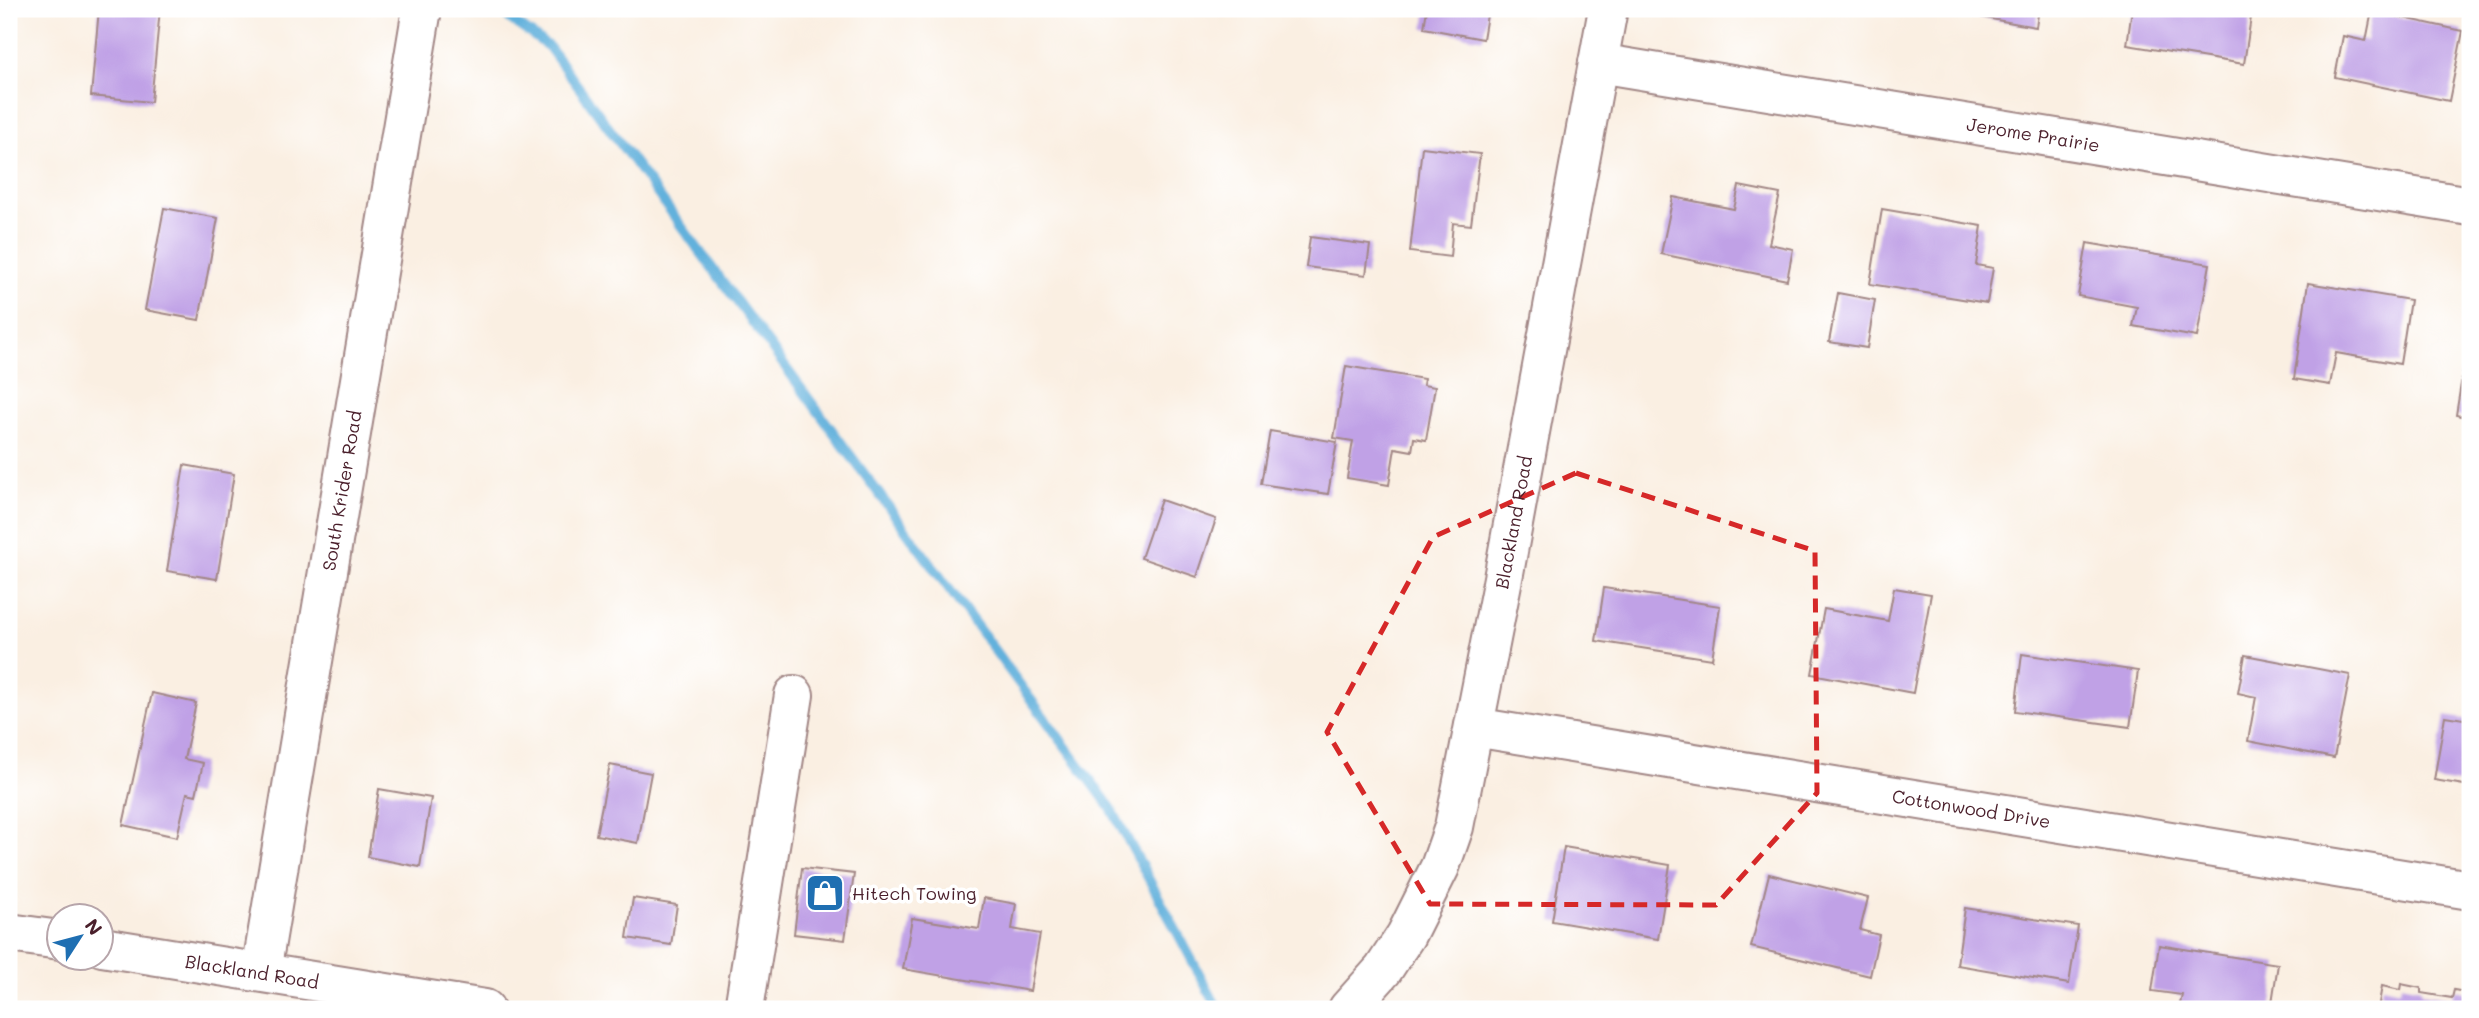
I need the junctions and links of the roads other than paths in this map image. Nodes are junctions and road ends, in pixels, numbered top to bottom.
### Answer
1 (422, 9) edge
2 (1608, 9) edge
3 (1598, 63) junction
4 (2470, 206) edge
5 (794, 695) dead end
6 (1474, 727) junction
7 (2470, 890) edge
8 (9, 933) edge
9 (46, 938) edge
10 (116, 949) edge
11 (261, 972) junction
12 (1352, 1008) edge
13 (485, 1009) edge
14 (744, 1009) edge

1 - 11 street, South Krider Road
2 - 3 street, Blackland Road
3 - 4 street, Jerome Prairie
3 - 6 street, Blackland Road
5 - 14 street
6 - 7 street, Cottonwood Drive
6 - 12 street, Blackland Road
8 - 9 street
10 - 11 street, Blackland Road
11 - 13 street, Blackland Road

